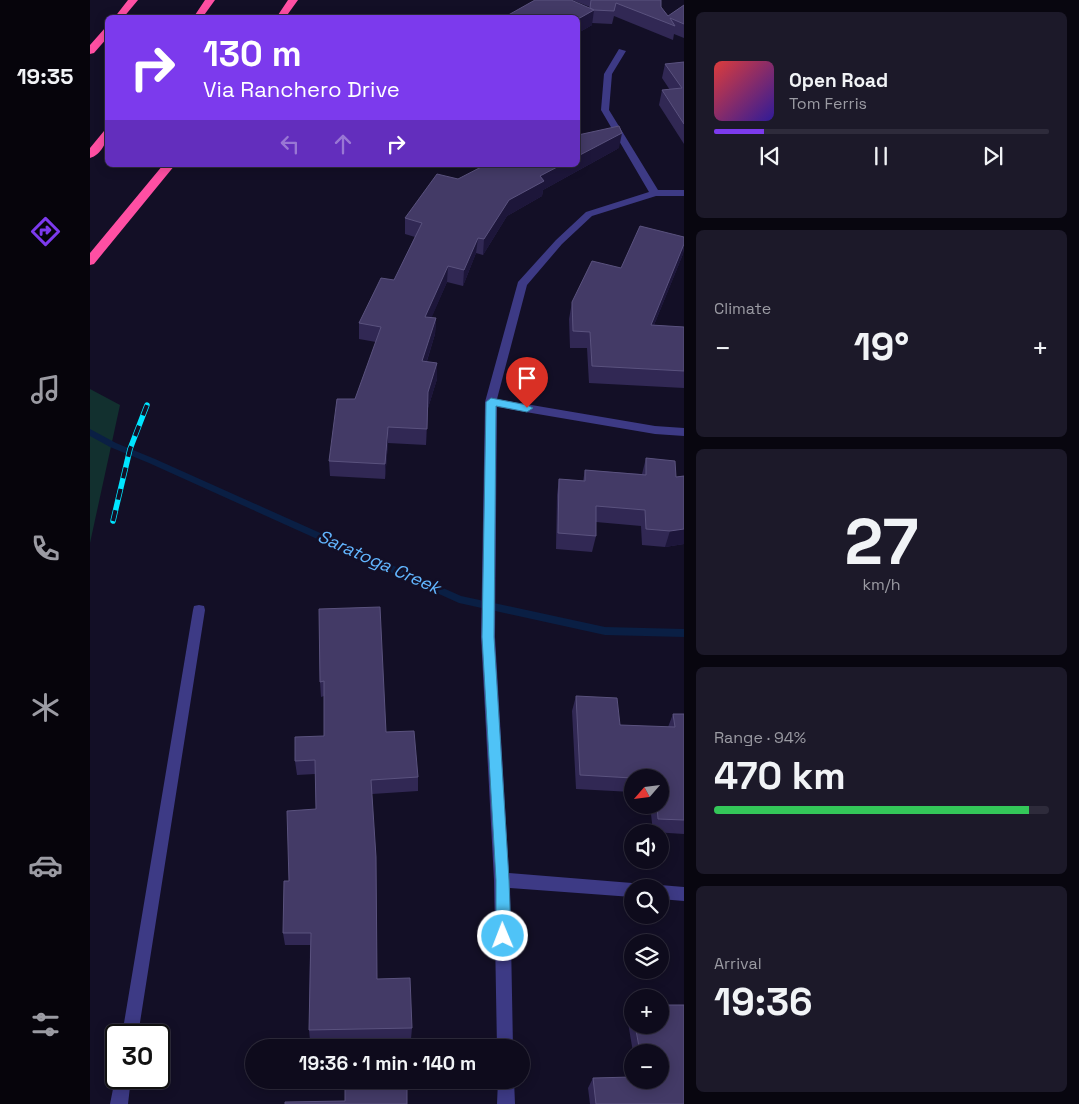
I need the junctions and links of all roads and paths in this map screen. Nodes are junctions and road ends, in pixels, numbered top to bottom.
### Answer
1 (133, 0) edge
2 (210, 0) edge
3 (293, 0) edge
4 (120, 15) edge
5 (199, 15) edge
6 (282, 15) edge
7 (105, 34) edge
8 (90, 51) edge
9 (622, 51) dead end
10 (105, 137) edge
11 (90, 155) edge
12 (167, 167) edge
13 (684, 192) edge
14 (655, 193) junction
15 (90, 261) edge
16 (491, 402) junction
17 (684, 432) edge
18 (199, 610) dead end
19 (502, 880) junction
20 (624, 889) edge
21 (669, 893) edge
22 (684, 894) edge
23 (132, 1024) edge
24 (505, 1039) edge
25 (121, 1089) edge
26 (506, 1089) edge
27 (119, 1104) edge
28 (506, 1104) edge

1 - 4 highway
2 - 5 highway
3 - 6 highway
7 - 8 highway
9 - 14 street
10 - 11 highway
12 - 15 highway
13 - 14 street
14 - 16 street
16 - 17 street
16 - 19 street
18 - 23 street
19 - 20 street
19 - 24 street
21 - 22 street
25 - 27 street
26 - 28 street

